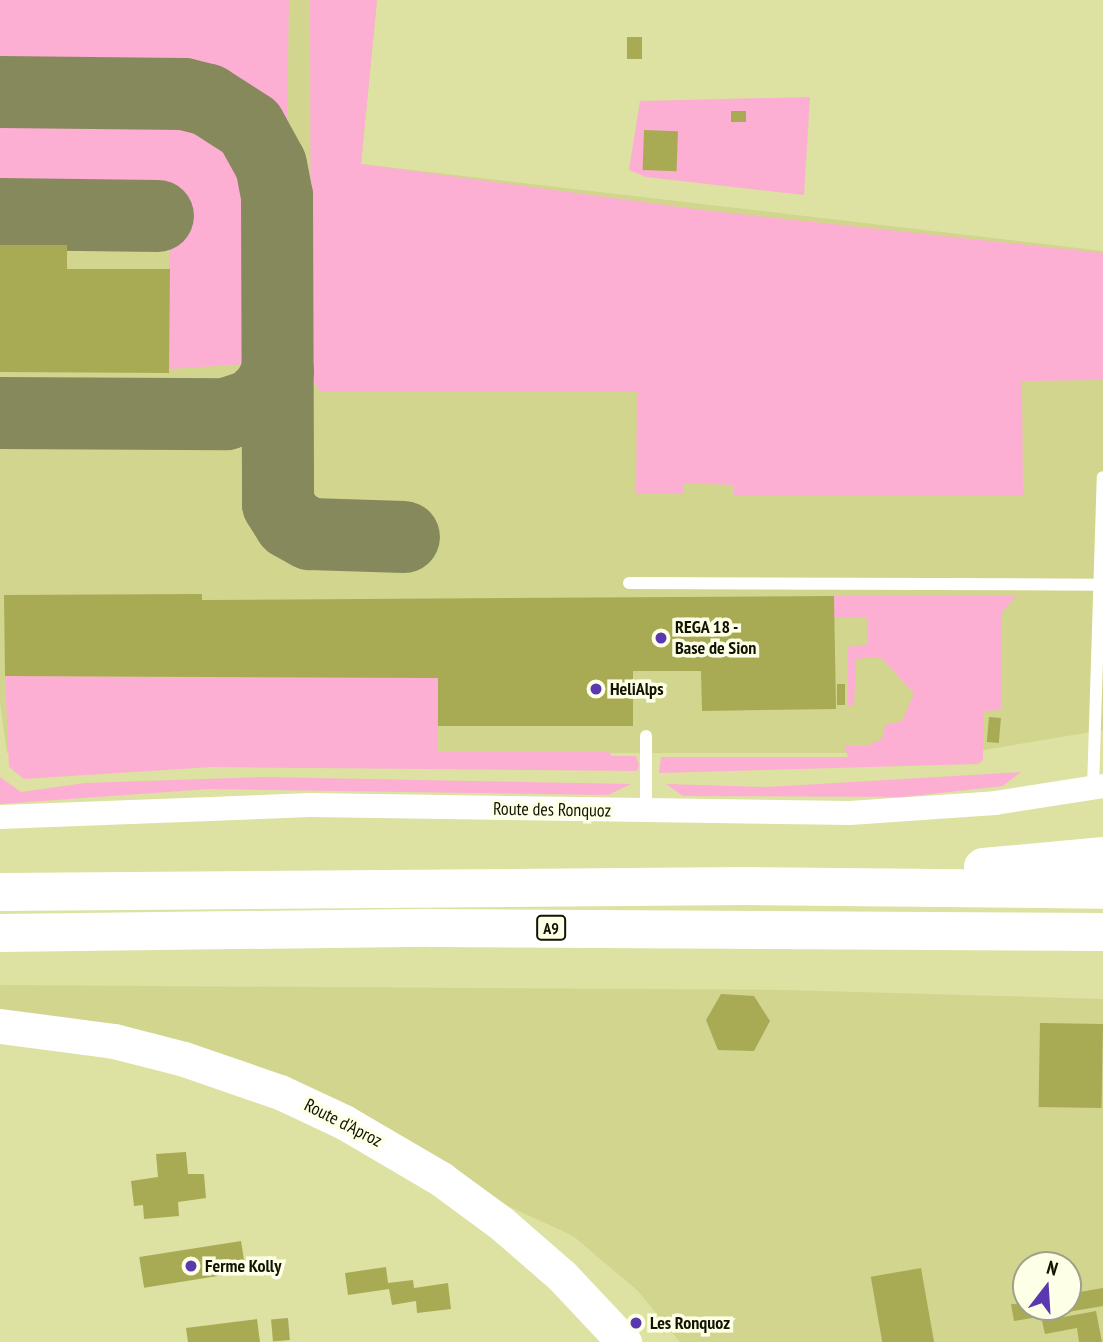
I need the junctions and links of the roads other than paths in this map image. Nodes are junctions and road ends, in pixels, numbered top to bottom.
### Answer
1 (1103, 477) edge
2 (629, 583) dead end
3 (1099, 585) junction
4 (646, 736) dead end
5 (1098, 787) edge
6 (646, 811) junction
7 (0, 817) edge
8 (1103, 856) edge
9 (746, 886) junction
10 (1103, 891) edge
11 (0, 892) edge
12 (1103, 932) edge
13 (0, 933) edge
14 (0, 1026) edge
15 (624, 1342) edge

1 - 3 lane
2 - 3 lane
3 - 5 lane
4 - 6 lane
5 - 6 street, Route des Ronquoz
6 - 7 street, Route des Ronquoz
8 - 9 highway
9 - 10 highway
9 - 11 highway
12 - 13 highway, A9
14 - 15 street, Route d'Aproz

